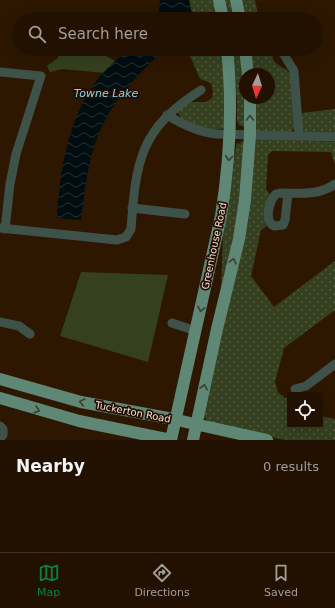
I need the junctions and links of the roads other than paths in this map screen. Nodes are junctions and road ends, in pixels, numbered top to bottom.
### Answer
1 (219, 0) edge
2 (236, 0) edge
3 (222, 12) edge
4 (239, 12) edge
5 (228, 56) edge
6 (246, 56) edge
7 (286, 56) edge
8 (247, 68) edge
9 (0, 72) edge
10 (201, 90) dead end
11 (250, 104) edge
12 (167, 115) junction
13 (231, 134) junction
14 (250, 135) junction
15 (299, 136) junction
16 (335, 137) edge
17 (335, 184) edge
18 (288, 193) dead end
19 (132, 208) junction
20 (185, 214) dead end
21 (3, 228) edge
22 (0, 322) edge
23 (172, 323) dead end
24 (196, 330) junction
25 (30, 334) dead end
26 (335, 364) edge
27 (0, 379) edge
28 (295, 389) dead end
29 (0, 398) edge
30 (176, 420) junction
31 (0, 426) edge
32 (196, 426) junction
33 (0, 438) edge
34 (171, 440) edge
35 (193, 440) edge
36 (267, 440) edge

1 - 3 main road
2 - 4 main road
5 - 13 main road, Greenhouse Road
6 - 8 main road
7 - 15 street
9 - 21 street
10 - 12 street
14 -> 11 main road, Greenhouse Road
12 - 13 street
12 - 19 street
13 - 14 street
13 -> 24 main road, Greenhouse Road
14 - 15 street
32 -> 14 main road, Greenhouse Road
15 - 16 street
17 - 18 street
19 - 20 street
19 - 21 street
22 - 25 street
23 - 24 street
24 - 30 main road, Greenhouse Road
26 - 28 street
30 -> 27 main road, Tuckerton Road
29 -> 34 main road, Tuckerton Road
30 - 32 main road, Tuckerton Road
30 - 34 main road, Greenhouse Road
31 - 33 street
32 - 35 main road, Greenhouse Road
32 - 36 main road, Tuckerton Road

